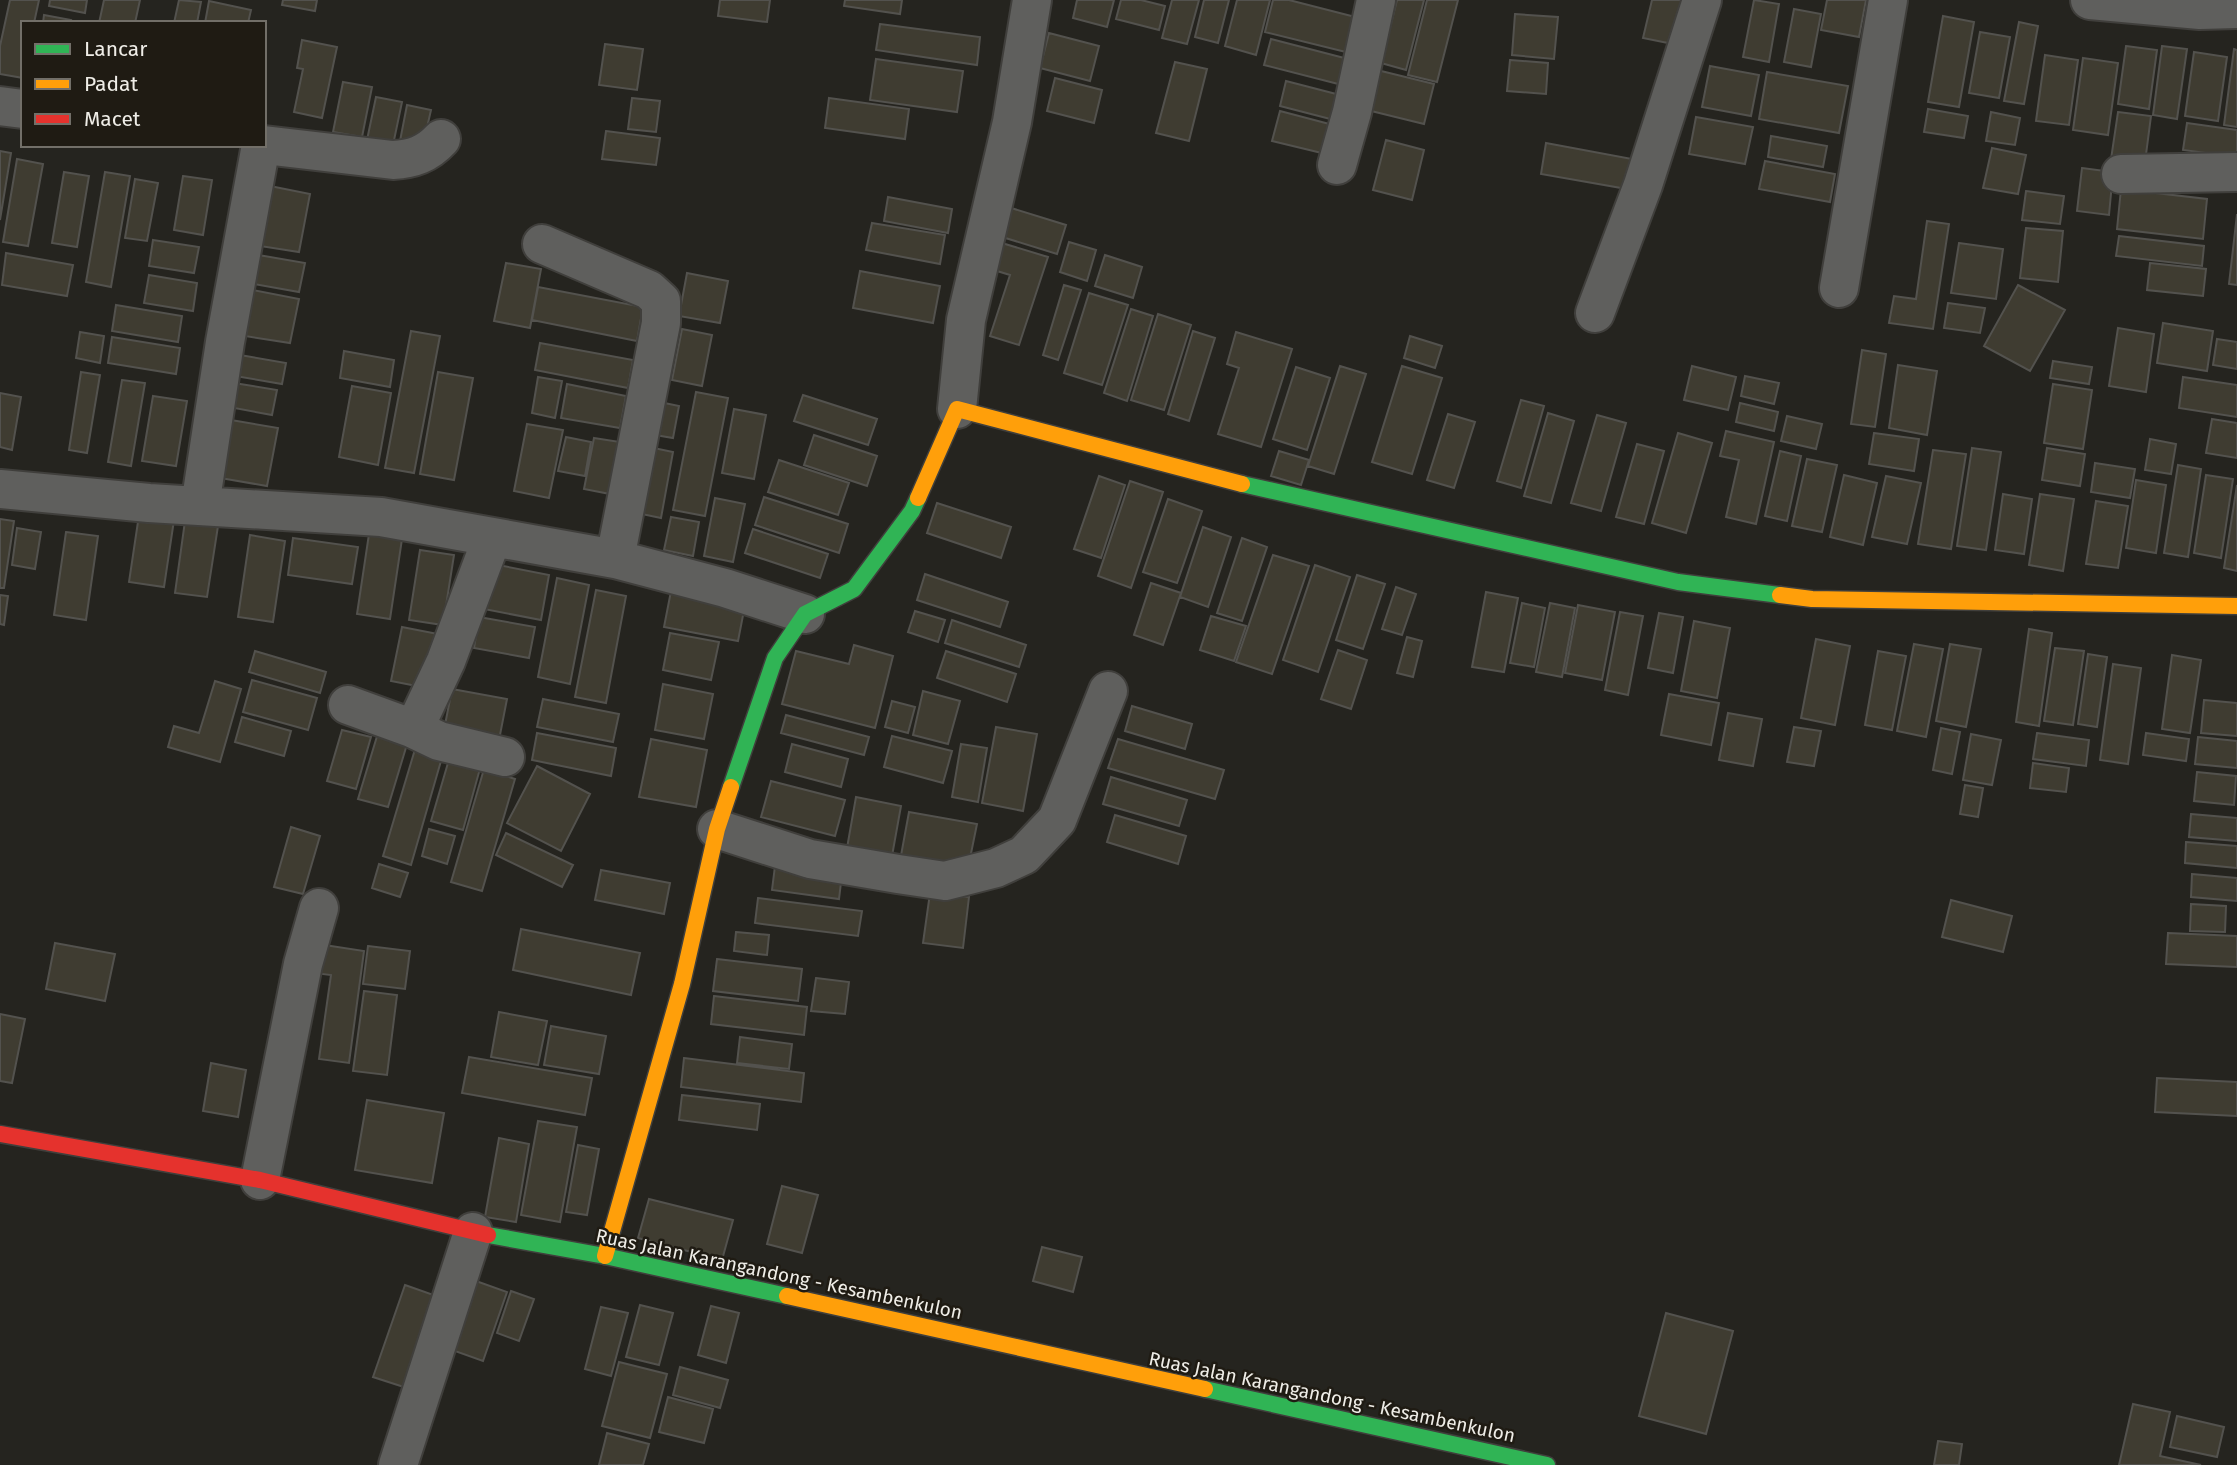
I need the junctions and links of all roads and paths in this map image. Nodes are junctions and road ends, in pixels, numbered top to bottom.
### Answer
1 (1032, 0) edge
2 (1376, 0) edge
3 (1702, 0) edge
4 (1888, 0) edge
5 (2090, 0) edge
6 (2237, 9) edge
7 (0, 106) edge
8 (21, 109) edge
9 (441, 139) dead end
10 (266, 145) edge
11 (263, 147) edge
12 (1337, 165) dead end
13 (2237, 172) edge
14 (2121, 174) dead end
15 (542, 244) dead end
16 (1839, 288) dead end
17 (1595, 313) dead end
18 (957, 409) junction
19 (0, 489) edge
20 (200, 506) junction
21 (492, 538) junction
22 (615, 559) junction
23 (2237, 606) edge
24 (805, 614) junction
25 (1108, 691) dead end
26 (348, 705) dead end
27 (414, 729) junction
28 (505, 757) dead end
29 (717, 829) junction
30 (319, 908) dead end
31 (0, 1135) edge
32 (260, 1181) junction
33 (473, 1232) junction
34 (605, 1256) junction
35 (398, 1465) edge
36 (1547, 1465) edge

1 - 18 street
2 - 12 street
3 - 17 street
4 - 16 street
5 - 6 street
7 - 8 street
9 - 10 street
11 - 20 street
13 - 14 street
15 - 22 street
18 - 23 street
18 - 24 street
19 - 20 street
20 - 21 street
21 - 22 street
21 - 27 street
22 - 24 street
24 - 29 street
25 - 29 street
26 - 27 street
27 - 28 street
29 - 34 street
30 - 32 street
31 - 32 street, Ruas Jalan Karangandong - Kesambenkulon
32 - 33 street, Ruas Jalan Karangandong - Kesambenkulon
33 - 34 street, Ruas Jalan Karangandong - Kesambenkulon
33 - 35 street
34 - 36 street, Ruas Jalan Karangandong - Kesambenkulon

